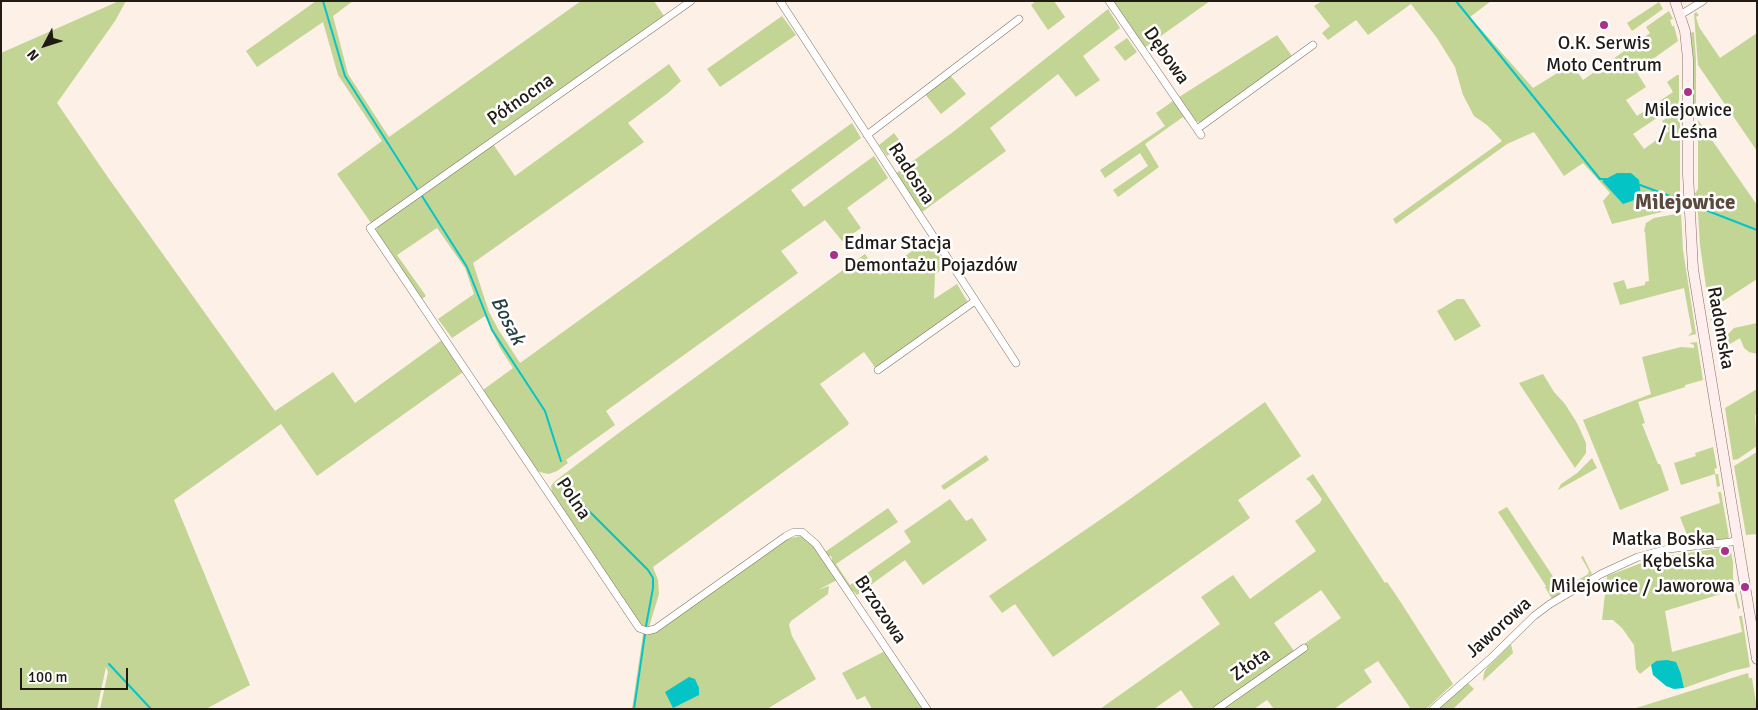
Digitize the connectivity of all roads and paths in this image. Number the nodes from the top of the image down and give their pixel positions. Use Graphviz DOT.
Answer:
graph roads {
  1 [pos="691,1"];
  2 [pos="780,1"];
  3 [pos="1109,1"];
  4 [pos="1675,1"];
  5 [pos="1703,1"];
  6 [pos="1680,15"];
  7 [pos="1019,19"];
  8 [pos="1313,45"];
  9 [pos="867,135"];
  10 [pos="370,228"];
  11 [pos="975,301"];
  12 [pos="1016,364"];
  13 [pos="878,370"];
  14 [pos="802,532"];
  15 [pos="1736,540"];
  16 [pos="1304,648"];
  17 [pos="1757,659"];
  18 [pos="927,709"];
  19 [pos="1217,709"];
  20 [pos="1433,709"];
  1 -- 10 [label="street, Północna"];
  2 -- 9 [label="street, Radosna"];
  3 -- 8 [label="street, Dębowa"];
  4 -- 6 [label="main road, Radomska"];
  5 -- 6 [label="street"];
  6 -- 15 [label="main road, Radomska"];
  7 -- 9 [label="street"];
  9 -- 11 [label="street, Radosna"];
  10 -- 14 [label="street, Polna"];
  11 -- 12 [label="street, Radosna"];
  11 -- 13 [label="street"];
  14 -- 18 [label="street, Brzozowa"];
  15 -- 17 [label="main road, Radomska"];
  15 -- 20 [label="street, Jaworowa"];
  16 -- 19 [label="street, Złota"];
}
